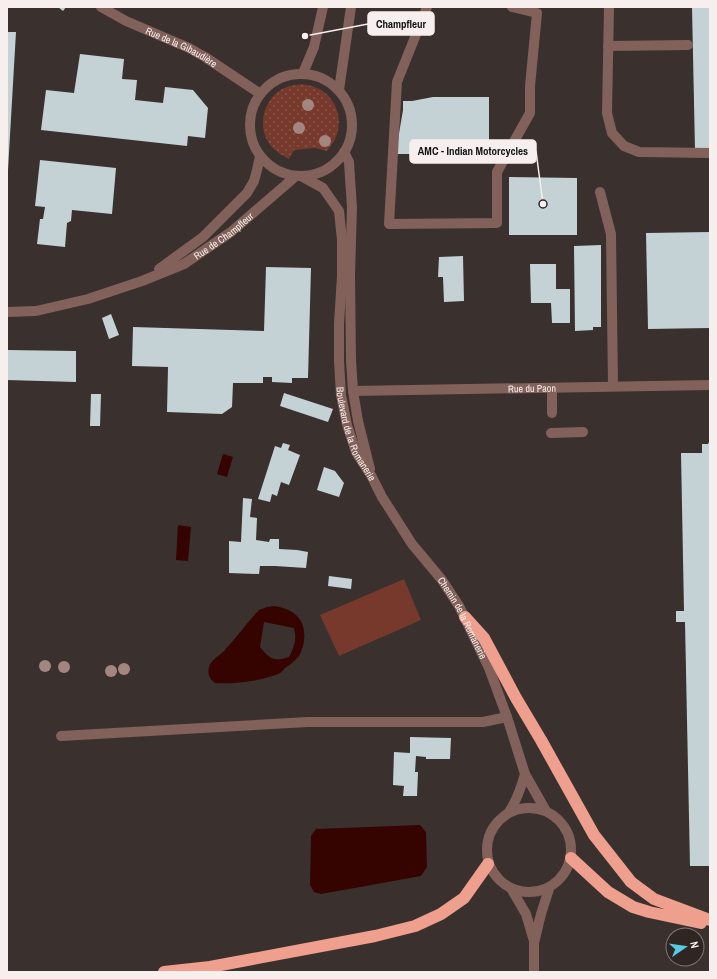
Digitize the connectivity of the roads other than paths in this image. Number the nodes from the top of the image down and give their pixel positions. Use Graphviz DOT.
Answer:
graph roads {
  1 [pos="101,7"];
  2 [pos="323,7"];
  3 [pos="351,7"];
  4 [pos="427,7"];
  5 [pos="512,7"];
  6 [pos="609,7"];
  7 [pos="688,45"];
  8 [pos="608,46"];
  9 [pos="303,73"];
  10 [pos="339,90"];
  11 [pos="260,93"];
  12 [pos="344,152"];
  13 [pos="710,153"];
  14 [pos="260,156"];
  15 [pos="299,176"];
  16 [pos="600,192"];
  17 [pos="142,281"];
  18 [pos="7,312"];
  19 [pos="710,385"];
  20 [pos="613,386"];
  21 [pos="552,388"];
  22 [pos="353,391"];
  23 [pos="552,412"];
  24 [pos="583,432"];
  25 [pos="551,433"];
  26 [pos="372,477"];
  27 [pos="465,617"];
  28 [pos="507,717"];
  29 [pos="61,736"];
  30 [pos="525,774"];
  31 [pos="546,811"];
  32 [pos="509,812"];
  33 [pos="571,858"];
  34 [pos="488,864"];
  35 [pos="549,889"];
  36 [pos="512,890"];
  37 [pos="710,920"];
  38 [pos="710,925"];
  39 [pos="534,942"];
  40 [pos="534,967"];
  41 [pos="164,972"];
  1 -- 11 [label="street, Rue de la Gibaudière"];
  2 -- 9 [label="street"];
  3 -- 10 [label="street"];
  4 -- 5 [label="street"];
  6 -- 8 [label="street"];
  7 -- 8 [label="street"];
  8 -- 13 [label="street"];
  9 -- 10 [label="street"];
  9 -- 11 [label="street"];
  10 -- 12 [label="street"];
  11 -- 14 [label="street"];
  12 -- 15 [label="street"];
  12 -- 22 [label="street, Boulevard de la Romanerie"];
  14 -- 15 [label="street"];
  14 -- 17 [label="street, Rue de Champfleur"];
  15 -- 17 [label="street, Rue de Champfleur"];
  15 -- 26 [label="street, Boulevard de la Romanerie"];
  16 -- 20 [label="street"];
  17 -- 18 [label="street, Rue de Champfleur"];
  19 -- 20 [label="street, Rue du Paon"];
  20 -- 21 [label="street, Rue du Paon"];
  21 -- 22 [label="street, Rue du Paon"];
  21 -- 23 [label="street"];
  22 -- 26 [label="street, Boulevard de la Romanerie"];
  24 -- 25 [label="street"];
  26 -- 27 [label="street, Chemin de la Romanerie"];
  27 -- 28 [label="street, Chemin de la Romanerie"];
  27 -- 37 [label="highway"];
  28 -- 29 [label="street"];
  28 -- 30 [label="street, Chemin de la Romanerie"];
  30 -- 31 [label="street, Chemin de la Romanerie"];
  30 -- 32 [label="street"];
  31 -- 32 [label="street"];
  31 -- 33 [label="street"];
  32 -- 34 [label="street"];
  33 -- 35 [label="street"];
  33 -- 38 [label="highway"];
  34 -- 36 [label="street"];
  34 -- 41 [label="highway"];
  35 -- 36 [label="street"];
  35 -- 39 [label="street"];
  36 -- 39 [label="street"];
  39 -- 40 [label="street"];
}
